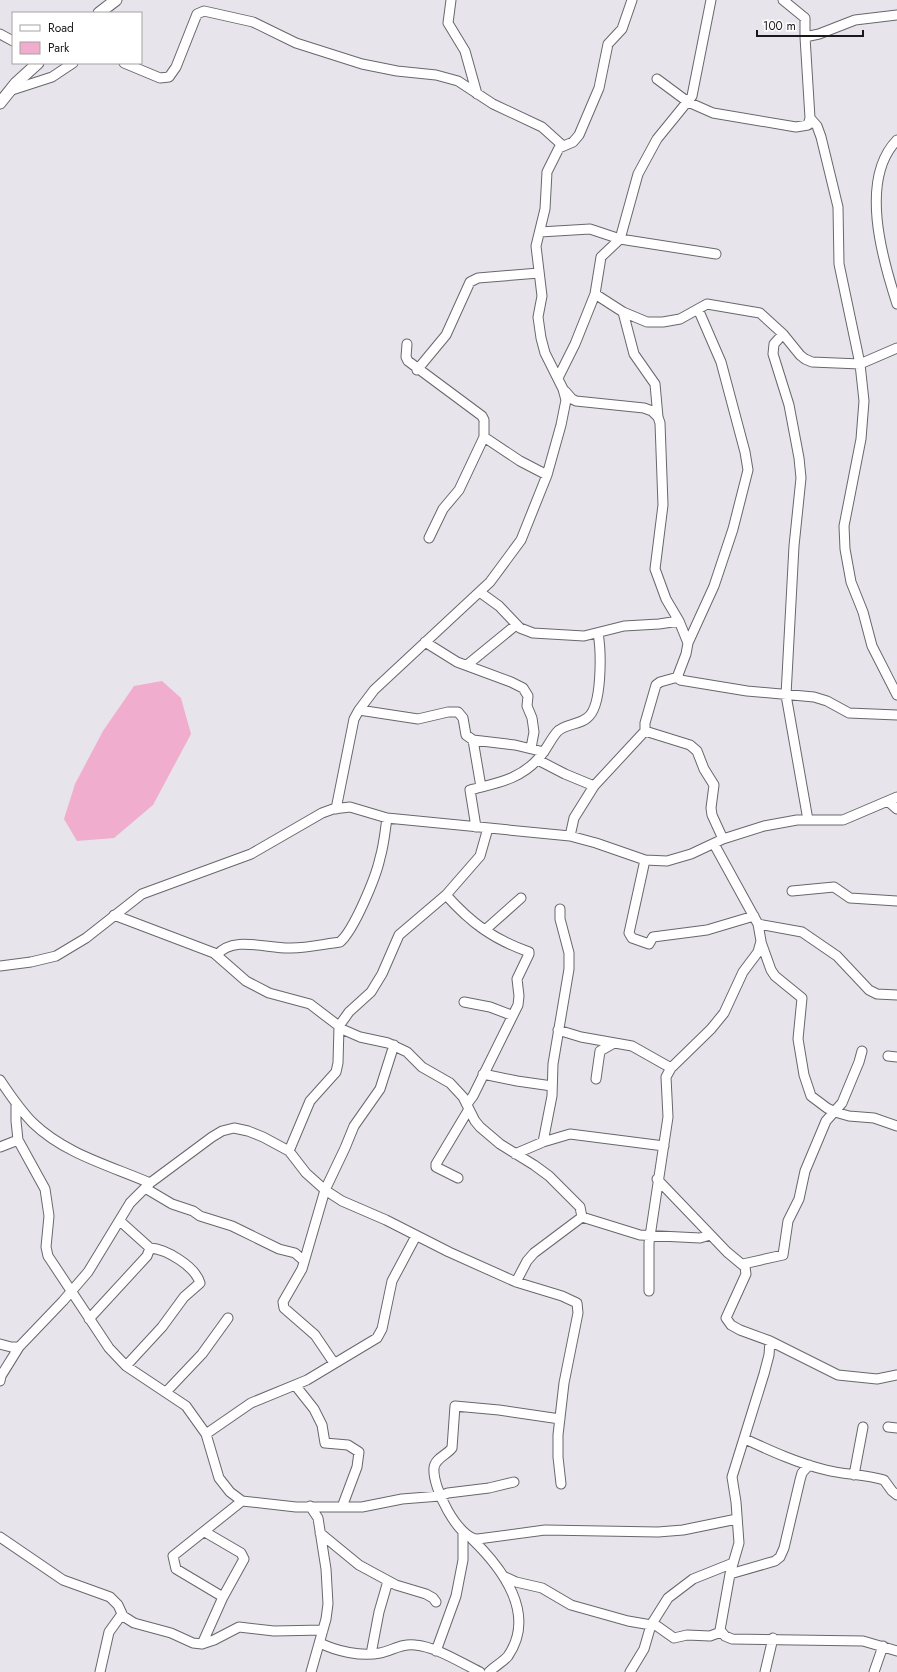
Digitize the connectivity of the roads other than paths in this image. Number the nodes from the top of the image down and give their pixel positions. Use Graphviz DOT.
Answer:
graph roads {
  1 [pos="116,0"];
  2 [pos="451,0"];
  3 [pos="632,0"];
  4 [pos="711,0"];
  5 [pos="783,0"];
  6 [pos="100,12"];
  7 [pos="897,15"];
  8 [pos="0,34"];
  9 [pos="805,37"];
  10 [pos="12,40"];
  11 [pos="37,64"];
  12 [pos="72,64"];
  13 [pos="126,64"];
  14 [pos="657,79"];
  15 [pos="12,90"];
  16 [pos="477,94"];
  17 [pos="688,102"];
  18 [pos="0,103"];
  19 [pos="810,118"];
  20 [pos="897,140"];
  21 [pos="562,145"];
  22 [pos="540,232"];
  23 [pos="620,239"];
  24 [pos="716,254"];
  25 [pos="539,273"];
  26 [pos="595,294"];
  27 [pos="897,304"];
  28 [pos="698,309"];
  29 [pos="623,312"];
  30 [pos="783,334"];
  31 [pos="407,344"];
  32 [pos="897,348"];
  33 [pos="860,364"];
  34 [pos="417,370"];
  35 [pos="558,378"];
  36 [pos="563,389"];
  37 [pos="576,401"];
  38 [pos="566,407"];
  39 [pos="658,417"];
  40 [pos="484,438"];
  41 [pos="547,475"];
  42 [pos="429,538"];
  43 [pos="481,593"];
  44 [pos="679,621"];
  45 [pos="516,625"];
  46 [pos="598,633"];
  47 [pos="425,642"];
  48 [pos="688,643"];
  49 [pos="467,665"];
  50 [pos="678,677"];
  51 [pos="786,695"];
  52 [pos="897,695"];
  53 [pos="358,710"];
  54 [pos="897,715"];
  55 [pos="645,731"];
  56 [pos="474,740"];
  57 [pos="531,748"];
  58 [pos="544,752"];
  59 [pos="538,760"];
  60 [pos="594,786"];
  61 [pos="481,787"];
  62 [pos="895,797"];
  63 [pos="336,809"];
  64 [pos="897,809"];
  65 [pos="387,818"];
  66 [pos="808,820"];
  67 [pos="476,827"];
  68 [pos="488,828"];
  69 [pos="570,836"];
  70 [pos="723,839"];
  71 [pos="714,844"];
  72 [pos="645,860"];
  73 [pos="792,891"];
  74 [pos="446,895"];
  75 [pos="521,898"];
  76 [pos="897,901"];
  77 [pos="560,908"];
  78 [pos="114,916"];
  79 [pos="756,920"];
  80 [pos="485,930"];
  81 [pos="761,941"];
  82 [pos="217,955"];
  83 [pos="0,966"];
  84 [pos="897,995"];
  85 [pos="464,1002"];
  86 [pos="511,1015"];
  87 [pos="339,1026"];
  88 [pos="558,1030"];
  89 [pos="614,1043"];
  90 [pos="394,1045"];
  91 [pos="862,1051"];
  92 [pos="671,1068"];
  93 [pos="483,1074"];
  94 [pos="596,1079"];
  95 [pos="0,1080"];
  96 [pos="552,1086"];
  97 [pos="16,1105"];
  98 [pos="468,1106"];
  99 [pos="835,1112"];
  100 [pos="897,1126"];
  101 [pos="18,1140"];
  102 [pos="542,1142"];
  103 [pos="664,1146"];
  104 [pos="0,1147"];
  105 [pos="289,1151"];
  106 [pos="516,1154"];
  107 [pos="458,1178"];
  108 [pos="657,1179"];
  109 [pos="147,1186"];
  110 [pos="325,1190"];
  111 [pos="582,1217"];
  112 [pos="120,1221"];
  113 [pos="710,1235"];
  114 [pos="416,1236"];
  115 [pos="650,1236"];
  116 [pos="150,1248"];
  117 [pos="304,1261"];
  118 [pos="743,1264"];
  119 [pos="516,1282"];
  120 [pos="649,1291"];
  121 [pos="70,1292"];
  122 [pos="228,1318"];
  123 [pos="89,1319"];
  124 [pos="770,1341"];
  125 [pos="0,1344"];
  126 [pos="18,1346"];
  127 [pos="334,1363"];
  128 [pos="126,1366"];
  129 [pos="897,1375"];
  130 [pos="0,1378"];
  131 [pos="295,1385"];
  132 [pos="166,1392"];
  133 [pos="560,1419"];
  134 [pos="863,1427"];
  135 [pos="206,1434"];
  136 [pos="744,1439"];
  137 [pos="809,1465"];
  138 [pos="854,1475"];
  139 [pos="514,1482"];
  140 [pos="561,1484"];
  141 [pos="897,1495"];
  142 [pos="440,1496"];
  143 [pos="242,1501"];
  144 [pos="310,1506"];
  145 [pos="342,1507"];
  146 [pos="738,1519"];
  147 [pos="205,1532"];
  148 [pos="463,1532"];
  149 [pos="320,1533"];
  150 [pos="0,1537"];
  151 [pos="472,1539"];
  152 [pos="733,1563"];
  153 [pos="730,1574"];
  154 [pos="503,1576"];
  155 [pos="388,1581"];
  156 [pos="223,1597"];
  157 [pos="436,1602"];
  158 [pos="122,1614"];
  159 [pos="651,1624"];
  160 [pos="323,1630"];
  161 [pos="721,1632"];
  162 [pos="773,1638"];
  163 [pos="320,1643"];
  164 [pos="202,1644"];
  165 [pos="883,1646"];
  166 [pos="436,1651"];
  167 [pos="897,1651"];
  168 [pos="371,1654"];
  169 [pos="100,1672"];
  170 [pos="311,1672"];
  171 [pos="480,1672"];
  172 [pos="489,1672"];
  173 [pos="630,1672"];
  174 [pos="765,1672"];
  175 [pos="874,1672"];
  1 -- 6 [label="main road"];
  2 -- 16 [label="street"];
  3 -- 21 [label="street"];
  4 -- 17 [label="street"];
  5 -- 9 [label="street"];
  7 -- 9 [label="street"];
  8 -- 10 [label="street"];
  9 -- 19 [label="street"];
  11 -- 15 [label="main road"];
  12 -- 15 [label="street"];
  13 -- 16 [label="street"];
  14 -- 17 [label="street"];
  15 -- 18 [label="main road"];
  16 -- 21 [label="street"];
  17 -- 19 [label="street"];
  17 -- 23 [label="street"];
  19 -- 33 [label="street"];
  20 -- 27 [label="street"];
  21 -- 22 [label="street"];
  22 -- 23 [label="street"];
  22 -- 25 [label="street"];
  23 -- 24 [label="street"];
  23 -- 26 [label="street"];
  25 -- 34 [label="street"];
  25 -- 35 [label="street"];
  26 -- 29 [label="street"];
  26 -- 35 [label="street"];
  28 -- 29 [label="street"];
  28 -- 30 [label="street"];
  28 -- 48 [label="street"];
  29 -- 39 [label="street"];
  30 -- 33 [label="street"];
  30 -- 51 [label="street"];
  31 -- 34 [label="street"];
  32 -- 33 [label="street"];
  33 -- 52 [label="street"];
  34 -- 40 [label="street"];
  35 -- 36 [label="street"];
  36 -- 37 [label="street"];
  36 -- 38 [label="street"];
  37 -- 38 [label="street"];
  37 -- 39 [label="street"];
  38 -- 41 [label="street"];
  39 -- 44 [label="street"];
  40 -- 41 [label="street"];
  40 -- 42 [label="street"];
  41 -- 43 [label="street"];
  43 -- 45 [label="street"];
  43 -- 47 [label="street"];
  44 -- 46 [label="street"];
  44 -- 48 [label="street"];
  45 -- 46 [label="street"];
  45 -- 49 [label="street"];
  46 -- 58 [label="street"];
  47 -- 49 [label="street"];
  47 -- 53 [label="street"];
  48 -- 50 [label="street"];
  49 -- 57 [label="street"];
  50 -- 51 [label="street"];
  50 -- 55 [label="street"];
  51 -- 54 [label="street"];
  51 -- 66 [label="street"];
  53 -- 56 [label="street"];
  53 -- 63 [label="street"];
  55 -- 60 [label="street"];
  55 -- 70 [label="street"];
  56 -- 57 [label="street"];
  56 -- 61 [label="street"];
  57 -- 58 [label="street"];
  58 -- 59 [label="street"];
  59 -- 60 [label="street"];
  59 -- 61 [label="street"];
  60 -- 69 [label="street"];
  61 -- 67 [label="street"];
  62 -- 64 [label="street"];
  62 -- 66 [label="street"];
  63 -- 65 [label="street"];
  63 -- 78 [label="street"];
  65 -- 67 [label="street"];
  65 -- 82 [label="street"];
  66 -- 70 [label="street"];
  67 -- 68 [label="street"];
  68 -- 69 [label="street"];
  68 -- 74 [label="street"];
  69 -- 72 [label="street"];
  70 -- 71 [label="street"];
  71 -- 72 [label="street"];
  71 -- 79 [label="street"];
  72 -- 79 [label="street"];
  73 -- 76 [label="street"];
  74 -- 80 [label="street"];
  74 -- 87 [label="street"];
  75 -- 80 [label="street"];
  77 -- 88 [label="street"];
  78 -- 82 [label="street"];
  78 -- 83 [label="street"];
  79 -- 81 [label="street"];
  79 -- 84 [label="street"];
  80 -- 86 [label="street"];
  81 -- 92 [label="street"];
  81 -- 99 [label="street"];
  82 -- 87 [label="street"];
  85 -- 86 [label="street"];
  86 -- 93 [label="street"];
  87 -- 90 [label="street"];
  87 -- 105 [label="street"];
  88 -- 89 [label="street"];
  88 -- 96 [label="street"];
  89 -- 92 [label="street"];
  89 -- 94 [label="street"];
  90 -- 98 [label="street"];
  90 -- 110 [label="street"];
  91 -- 99 [label="street"];
  92 -- 103 [label="street"];
  93 -- 96 [label="street"];
  93 -- 98 [label="street"];
  95 -- 97 [label="street"];
  96 -- 102 [label="street"];
  97 -- 101 [label="street"];
  97 -- 109 [label="street"];
  98 -- 106 [label="street"];
  98 -- 107 [label="street"];
  99 -- 100 [label="street"];
  99 -- 118 [label="street"];
  101 -- 104 [label="street"];
  101 -- 121 [label="street"];
  102 -- 103 [label="street"];
  102 -- 106 [label="street"];
  103 -- 108 [label="street"];
  105 -- 109 [label="street"];
  105 -- 110 [label="street"];
  106 -- 111 [label="street"];
  108 -- 113 [label="street"];
  108 -- 115 [label="street"];
  109 -- 112 [label="street"];
  109 -- 117 [label="street"];
  110 -- 114 [label="street"];
  110 -- 117 [label="street"];
  111 -- 115 [label="street"];
  111 -- 119 [label="street"];
  112 -- 116 [label="street"];
  112 -- 121 [label="street"];
  113 -- 115 [label="street"];
  113 -- 118 [label="street"];
  114 -- 119 [label="street"];
  114 -- 127 [label="street"];
  115 -- 120 [label="street"];
  116 -- 123 [label="street"];
  116 -- 128 [label="street"];
  117 -- 127 [label="street"];
  118 -- 124 [label="street"];
  119 -- 133 [label="street"];
  121 -- 123 [label="street"];
  121 -- 126 [label="street"];
  122 -- 132 [label="street"];
  123 -- 128 [label="street"];
  124 -- 129 [label="street"];
  124 -- 136 [label="street"];
  125 -- 126 [label="street"];
  126 -- 130 [label="street"];
  127 -- 131 [label="street"];
  128 -- 132 [label="street"];
  131 -- 135 [label="street"];
  131 -- 145 [label="street"];
  132 -- 135 [label="street"];
  133 -- 140 [label="street"];
  133 -- 142 [label="street"];
  134 -- 138 [label="street"];
  135 -- 143 [label="street"];
  136 -- 137 [label="street"];
  136 -- 146 [label="street"];
  137 -- 138 [label="street"];
  137 -- 153 [label="street"];
  138 -- 141 [label="street"];
  139 -- 142 [label="street"];
  142 -- 145 [label="street"];
  142 -- 148 [label="street"];
  143 -- 144 [label="street"];
  143 -- 147 [label="street"];
  144 -- 145 [label="street"];
  144 -- 149 [label="street"];
  146 -- 151 [label="street"];
  146 -- 152 [label="street"];
  147 -- 156 [label="street"];
  147 -- 156 [label="street"];
  148 -- 151 [label="street"];
  148 -- 166 [label="street"];
  149 -- 155 [label="street"];
  149 -- 160 [label="street"];
  150 -- 158 [label="street"];
  151 -- 154 [label="street"];
  152 -- 153 [label="street"];
  152 -- 159 [label="street"];
  153 -- 161 [label="street"];
  154 -- 159 [label="street"];
  154 -- 172 [label="street"];
  155 -- 157 [label="street"];
  155 -- 168 [label="street"];
  156 -- 164 [label="street"];
  158 -- 164 [label="street"];
  158 -- 169 [label="street"];
  159 -- 161 [label="street"];
  159 -- 173 [label="street"];
  160 -- 163 [label="street"];
  160 -- 164 [label="street"];
  161 -- 162 [label="street"];
  162 -- 165 [label="street"];
  162 -- 174 [label="street"];
  163 -- 168 [label="street"];
  163 -- 170 [label="street"];
  165 -- 167 [label="street"];
  165 -- 175 [label="street"];
  166 -- 168 [label="street"];
  166 -- 171 [label="street"];
}
